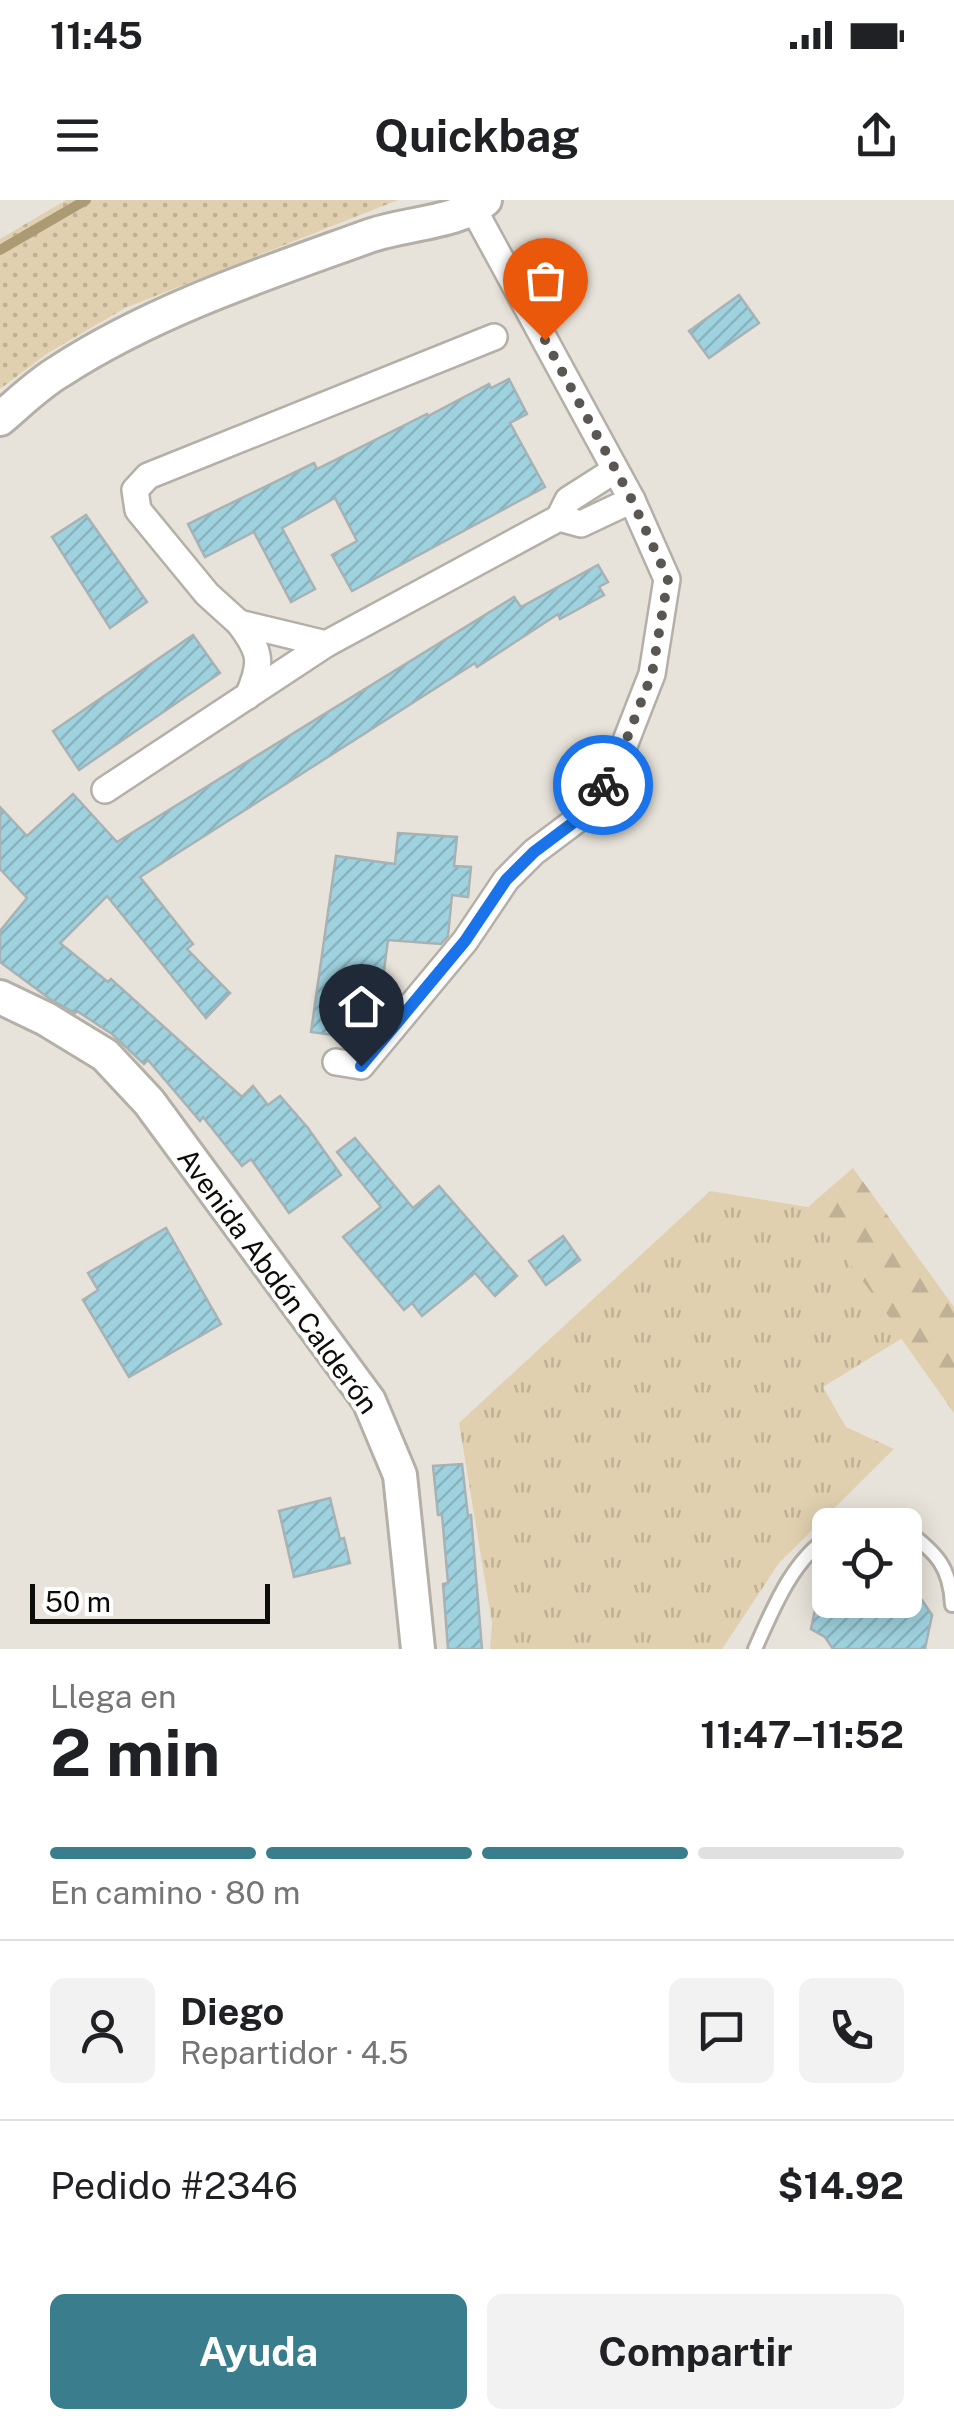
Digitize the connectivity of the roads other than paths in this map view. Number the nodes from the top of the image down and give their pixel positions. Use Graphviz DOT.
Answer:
graph roads {
  1 [pos="480,205"];
  2 [pos="494,337"];
  3 [pos="0,419"];
  4 [pos="615,470"];
  5 [pos="632,500"];
  6 [pos="559,518"];
  7 [pos="239,623"];
  8 [pos="326,644"];
  9 [pos="248,696"];
  10 [pos="106,790"];
  11 [pos="0,997"];
  12 [pos="336,1062"];
  13 [pos="922,1545"];
  14 [pos="812,1547"];
  15 [pos="952,1604"];
  16 [pos="418,1649"];
  17 [pos="755,1649"];
  1 -- 3 [label="street"];
  1 -- 4 [label="street"];
  2 -- 7 [label="street"];
  4 -- 5 [label="street"];
  4 -- 6 [label="street"];
  5 -- 6 [label="street"];
  5 -- 12 [label="street"];
  6 -- 8 [label="street"];
  7 -- 8 [label="street"];
  7 -- 9 [label="street"];
  8 -- 9 [label="street"];
  9 -- 10 [label="street"];
  11 -- 16 [label="street, Avenida Abdón Calderón"];
  13 -- 15 [label="lane"];
  14 -- 17 [label="lane"];
}
